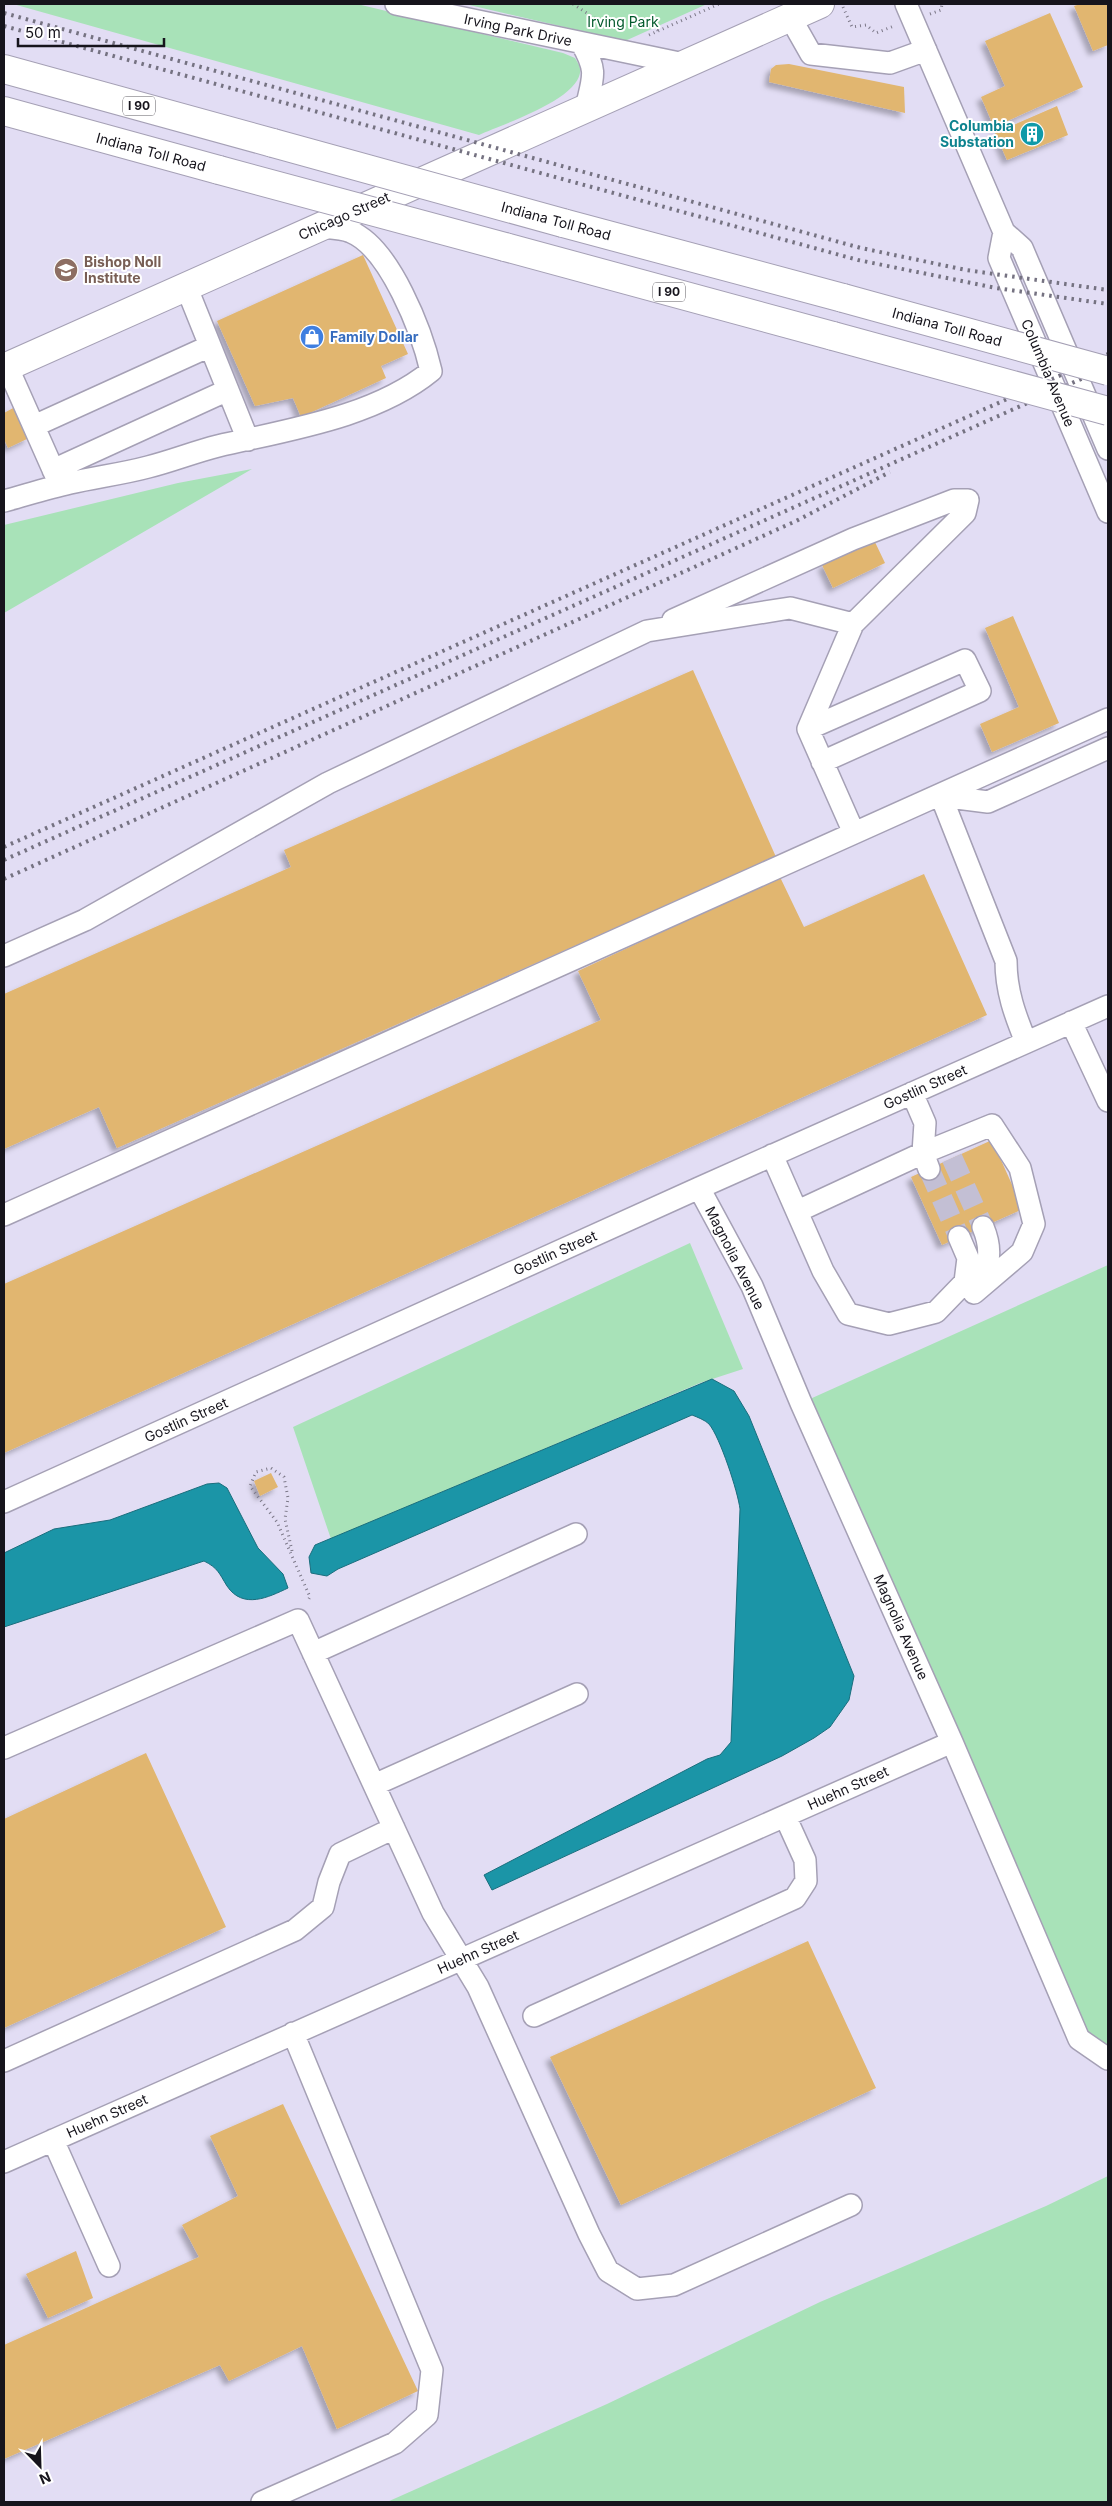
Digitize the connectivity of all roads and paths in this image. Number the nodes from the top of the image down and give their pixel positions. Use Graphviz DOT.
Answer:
graph roads {
  1 [pos="396,4"];
  2 [pos="573,4"];
  3 [pos="719,4"];
  4 [pos="820,4"];
  5 [pos="841,4"];
  6 [pos="906,4"];
  7 [pos="942,4"];
  8 [pos="941,10"];
  9 [pos="790,18"];
  10 [pos="659,31"];
  11 [pos="876,33"];
  12 [pos="644,38"];
  13 [pos="582,44"];
  14 [pos="926,50"];
  15 [pos="684,64"];
  16 [pos="4,69"];
  17 [pos="586,108"];
  18 [pos="4,111"];
  19 [pos="320,227"];
  20 [pos="1004,232"];
  21 [pos="186,286"];
  22 [pos="210,346"];
  23 [pos="6,367"];
  24 [pos="1108,371"];
  25 [pos="228,390"];
  26 [pos="1108,411"];
  27 [pos="34,426"];
  28 [pos="248,440"];
  29 [pos="1108,449"];
  30 [pos="56,478"];
  31 [pos="4,501"];
  32 [pos="1108,512"];
  33 [pos="853,624"];
  34 [pos="648,632"];
  35 [pos="1108,719"];
  36 [pos="808,729"];
  37 [pos="1108,748"];
  38 [pos="822,762"];
  39 [pos="941,796"];
  40 [pos="854,833"];
  41 [pos="4,956"];
  42 [pos="1108,1006"];
  43 [pos="1071,1022"];
  44 [pos="1026,1042"];
  45 [pos="912,1093"];
  46 [pos="1108,1101"];
  47 [pos="926,1123"];
  48 [pos="949,1151"];
  49 [pos="772,1155"];
  50 [pos="926,1161"];
  51 [pos="699,1188"];
  52 [pos="798,1211"];
  53 [pos="4,1215"];
  54 [pos="983,1227"];
  55 [pos="960,1237"];
  56 [pos="974,1293"];
  57 [pos="936,1312"];
  58 [pos="4,1502"];
  59 [pos="576,1534"];
  60 [pos="292,1551"];
  61 [pos="298,1620"];
  62 [pos="313,1653"];
  63 [pos="577,1694"];
  64 [pos="952,1742"];
  65 [pos="4,1748"];
  66 [pos="374,1786"];
  67 [pos="785,1816"];
  68 [pos="394,1828"];
  69 [pos="461,1960"];
  70 [pos="534,2016"];
  71 [pos="293,2033"];
  72 [pos="1108,2059"];
  73 [pos="4,2061"];
  74 [pos="53,2140"];
  75 [pos="4,2162"];
  76 [pos="851,2205"];
  77 [pos="109,2266"];
  78 [pos="262,2502"];
  1 -- 13 [label="street, Irving Park Drive"];
  2 -- 10 [label="path"];
  3 -- 10 [label="path"];
  4 -- 9 [label="main road, Chicago Street"];
  5 -- 11 [label="path"];
  6 -- 14 [label="street, Columbia Avenue"];
  7 -- 8 [label="path"];
  9 -- 14 [label="street"];
  9 -- 15 [label="main road, Chicago Street"];
  10 -- 12 [label="path"];
  13 -- 15 [label="street, Irving Park Drive"];
  13 -- 17 [label="street, Irving Park Drive"];
  14 -- 20 [label="street, Columbia Avenue"];
  15 -- 17 [label="main road, Chicago Street"];
  16 -- 24 [label="main road, Indiana Toll Road / I 90, bridge"];
  17 -- 19 [label="main road, Chicago Street"];
  18 -- 26 [label="main road, Indiana Toll Road / I 90, bridge"];
  19 -- 21 [label="main road, Chicago Street"];
  19 -- 28 [label="street"];
  20 -- 29 [label="street, Columbia Avenue"];
  20 -- 32 [label="street, Columbia Avenue"];
  21 -- 22 [label="street"];
  21 -- 23 [label="main road, Chicago Street"];
  22 -- 25 [label="street"];
  22 -- 27 [label="street"];
  23 -- 27 [label="street"];
  25 -- 28 [label="street"];
  25 -- 30 [label="street"];
  27 -- 30 [label="street"];
  28 -- 30 [label="street"];
  30 -- 31 [label="street"];
  33 -- 34 [label="street"];
  33 -- 34 [label="street"];
  33 -- 36 [label="street"];
  34 -- 41 [label="street"];
  35 -- 39 [label="street"];
  36 -- 38 [label="street"];
  36 -- 38 [label="street"];
  37 -- 39 [label="street"];
  38 -- 40 [label="street"];
  39 -- 40 [label="street"];
  39 -- 44 [label="street"];
  40 -- 53 [label="street"];
  42 -- 43 [label="street, Gostlin Street"];
  43 -- 44 [label="street, Gostlin Street"];
  43 -- 46 [label="street"];
  44 -- 45 [label="street, Gostlin Street"];
  45 -- 47 [label="street"];
  45 -- 49 [label="street, Gostlin Street"];
  47 -- 48 [label="street"];
  47 -- 50 [label="street"];
  48 -- 50 [label="street"];
  48 -- 56 [label="street"];
  49 -- 51 [label="street, Gostlin Street"];
  49 -- 52 [label="street"];
  50 -- 52 [label="street"];
  51 -- 58 [label="street, Gostlin Street"];
  51 -- 64 [label="street, Magnolia Avenue"];
  52 -- 57 [label="street"];
  54 -- 56 [label="street"];
  55 -- 57 [label="street"];
  56 -- 57 [label="street"];
  59 -- 62 [label="street"];
  60 -- 60 [label="path"];
  60 -- 61 [label="path"];
  61 -- 62 [label="street"];
  61 -- 65 [label="street"];
  62 -- 66 [label="street"];
  63 -- 66 [label="street"];
  64 -- 67 [label="street, Huehn Street"];
  64 -- 72 [label="street, Magnolia Avenue"];
  66 -- 68 [label="street"];
  67 -- 69 [label="street, Huehn Street"];
  67 -- 70 [label="street"];
  68 -- 69 [label="street"];
  68 -- 73 [label="street"];
  69 -- 71 [label="street, Huehn Street"];
  69 -- 76 [label="street"];
  71 -- 74 [label="street, Huehn Street"];
  71 -- 78 [label="street"];
  74 -- 75 [label="street, Huehn Street"];
  74 -- 77 [label="street"];
}
